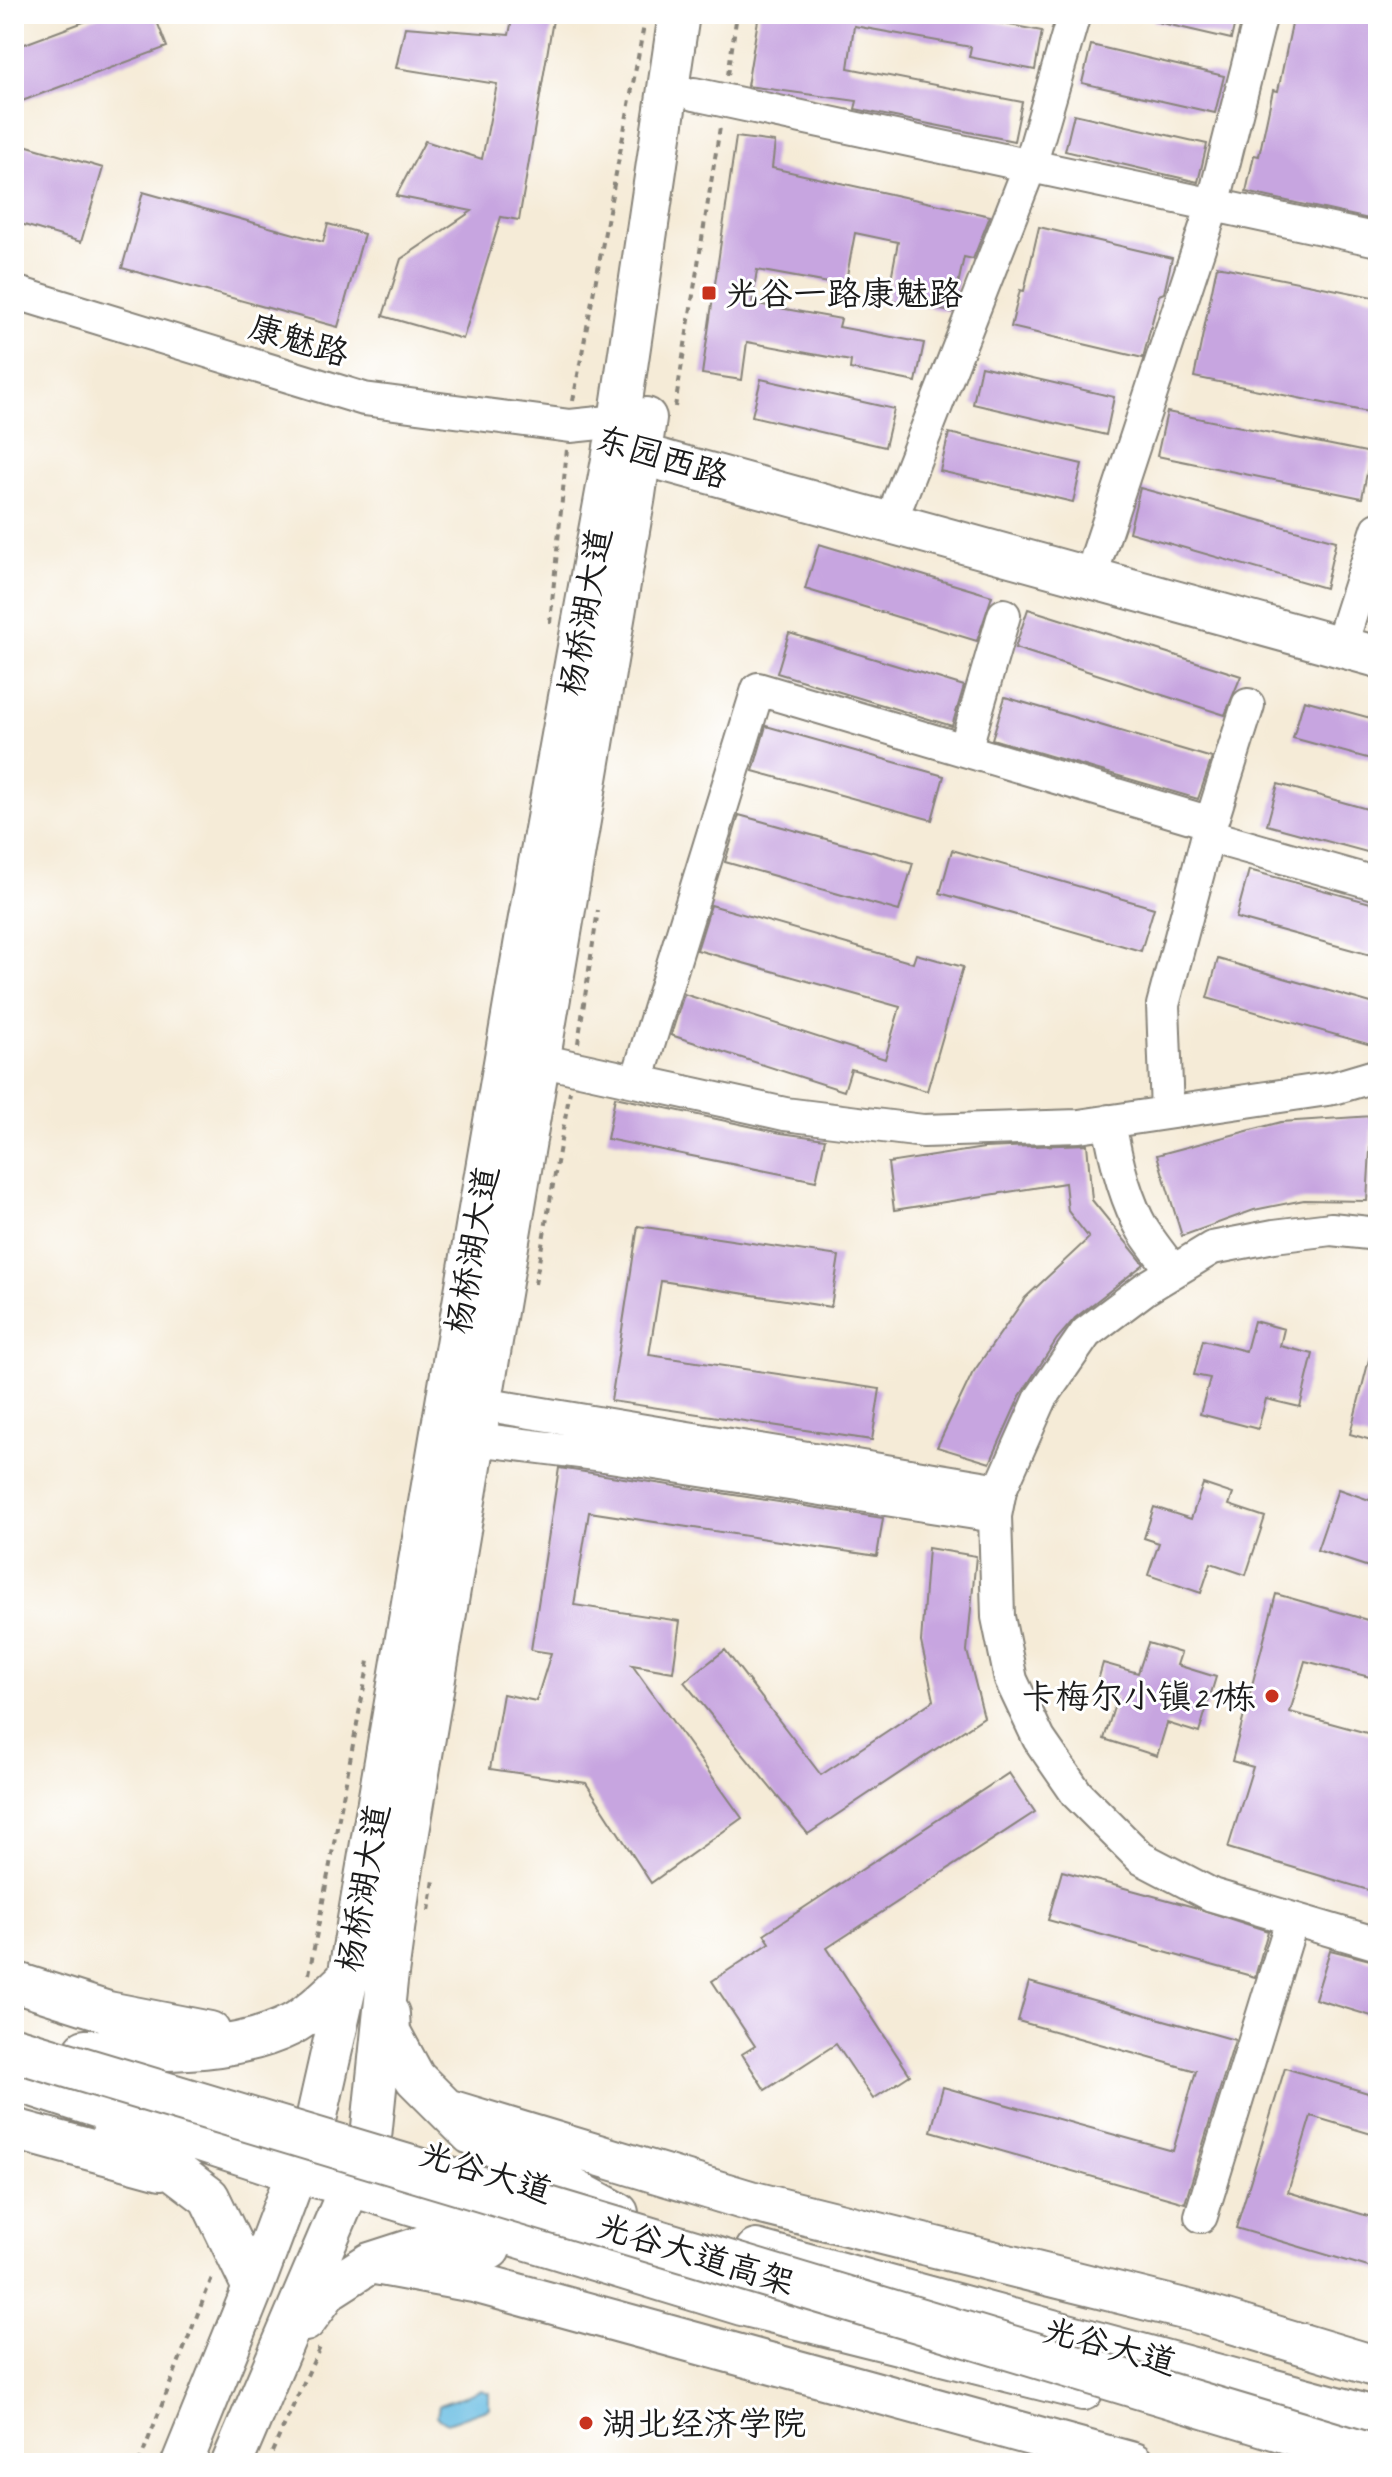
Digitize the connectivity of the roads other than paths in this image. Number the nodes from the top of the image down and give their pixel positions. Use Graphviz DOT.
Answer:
graph roads {
  1 [pos="679,14"];
  2 [pos="706,14"];
  3 [pos="1074,14"];
  4 [pos="1261,14"];
  5 [pos="694,94"];
  6 [pos="1030,166"];
  7 [pos="1213,205"];
  8 [pos="1378,240"];
  9 [pos="14,292"];
  10 [pos="570,426"];
  11 [pos="629,438"];
  12 [pos="899,500"];
  13 [pos="1378,529"];
  14 [pos="1097,557"];
  15 [pos="1004,615"];
  16 [pos="1362,633"];
  17 [pos="1378,657"];
  18 [pos="1248,705"];
  19 [pos="965,750"];
  20 [pos="1209,830"];
  21 [pos="1378,884"];
  22 [pos="523,1055"];
  23 [pos="1378,1075"];
  24 [pos="637,1081"];
  25 [pos="1167,1112"];
  26 [pos="1109,1121"];
  27 [pos="1378,1234"];
  28 [pos="1173,1271"];
  29 [pos="479,1422"];
  30 [pos="998,1503"];
  31 [pos="1292,1920"];
  32 [pos="1378,1944"];
  33 [pos="368,1980"];
  34 [pos="14,1982"];
  35 [pos="14,2029"];
  36 [pos="249,2040"];
  37 [pos="14,2049"];
  38 [pos="85,2050"];
  39 [pos="22,2078"];
  40 [pos="446,2109"];
  41 [pos="316,2120"];
  42 [pos="14,2129"];
  43 [pos="371,2137"];
  44 [pos="178,2173"];
  45 [pos="298,2173"];
  46 [pos="351,2186"];
  47 [pos="618,2213"];
  48 [pos="1201,2216"];
  49 [pos="589,2260"];
  50 [pos="370,2263"];
  51 [pos="253,2288"];
  52 [pos="929,2297"];
  53 [pos="762,2310"];
  54 [pos="1225,2321"];
  55 [pos="278,2356"];
  56 [pos="1378,2367"];
  57 [pos="942,2410"];
  58 [pos="1378,2418"];
  59 [pos="1378,2458"];
  60 [pos="182,2463"];
  61 [pos="232,2463"];
  62 [pos="1133,2463"];
  63 [pos="1311,2463"];
  64 [pos="1340,2463"];
  1 -- 11 [label="main road, 杨桥湖大道"];
  2 -- 5 [label="main road, 杨桥湖大道"];
  3 -- 6 [label="street"];
  4 -- 7 [label="street"];
  5 -- 6 [label="street"];
  5 -- 11 [label="main road, 杨桥湖大道"];
  6 -- 7 [label="street"];
  6 -- 12 [label="street"];
  7 -- 8 [label="street"];
  7 -- 14 [label="street"];
  9 -- 10 [label="street, 康魅路"];
  10 -- 11 [label="street, 东园西路"];
  11 -- 12 [label="main road, 东园西路"];
  11 -- 17 [label="main road, 东园西路"];
  11 -- 22 [label="main road, 杨桥湖大道"];
  12 -- 14 [label="main road, 东园西路"];
  13 -- 16 [label="street"];
  14 -- 16 [label="main road, 东园西路"];
  15 -- 19 [label="street"];
  18 -- 20 [label="street"];
  19 -- 20 [label="street"];
  19 -- 24 [label="street"];
  20 -- 21 [label="street"];
  20 -- 25 [label="street"];
  22 -- 24 [label="street"];
  22 -- 29 [label="main road, 杨桥湖大道"];
  22 -- 33 [label="main road, 杨桥湖大道"];
  23 -- 25 [label="street"];
  24 -- 26 [label="street"];
  25 -- 26 [label="street"];
  26 -- 28 [label="street"];
  27 -- 28 [label="street"];
  28 -- 30 [label="street"];
  29 -- 30 [label="street"];
  29 -- 33 [label="main road, 杨桥湖大道"];
  30 -- 31 [label="street"];
  31 -- 32 [label="street"];
  31 -- 48 [label="street"];
  33 -- 36 [label="main road"];
  33 -- 40 [label="main road"];
  33 -- 41 [label="main road, 杨桥湖大道"];
  33 -- 43 [label="main road, 杨桥湖大道"];
  34 -- 36 [label="main road"];
  35 -- 38 [label="main road, 光谷大道"];
  36 -- 38 [label="main road"];
  37 -- 59 [label="highway, 光谷大道高架, bridge"];
  38 -- 41 [label="main road, 光谷大道"];
  39 -- 44 [label="main road"];
  39 -- 45 [label="main road, 光谷大道"];
  39 -- 63 [label="highway, 光谷大道高架"];
  40 -- 47 [label="main road"];
  40 -- 54 [label="main road"];
  41 -- 43 [label="main road, 光谷大道"];
  41 -- 45 [label="main road, 杨桥湖大道"];
  42 -- 44 [label="main road"];
  43 -- 46 [label="main road, 杨桥湖大道"];
  43 -- 47 [label="main road, 光谷大道"];
  44 -- 51 [label="main road"];
  45 -- 46 [label="main road, 光谷大道"];
  45 -- 51 [label="main road, 杨桥湖大道"];
  46 -- 49 [label="main road, 光谷大道"];
  46 -- 55 [label="main road, 杨桥湖大道"];
  47 -- 52 [label="main road, 光谷大道"];
  49 -- 50 [label="main road"];
  49 -- 53 [label="main road, 光谷大道"];
  50 -- 55 [label="main road"];
  50 -- 57 [label="main road"];
  51 -- 60 [label="main road, 杨桥湖大道"];
  52 -- 54 [label="main road"];
  52 -- 58 [label="main road, 光谷大道"];
  53 -- 57 [label="main road"];
  53 -- 64 [label="main road, 光谷大道"];
  54 -- 56 [label="main road"];
  55 -- 61 [label="main road, 杨桥湖大道"];
  57 -- 62 [label="main road"];
}
